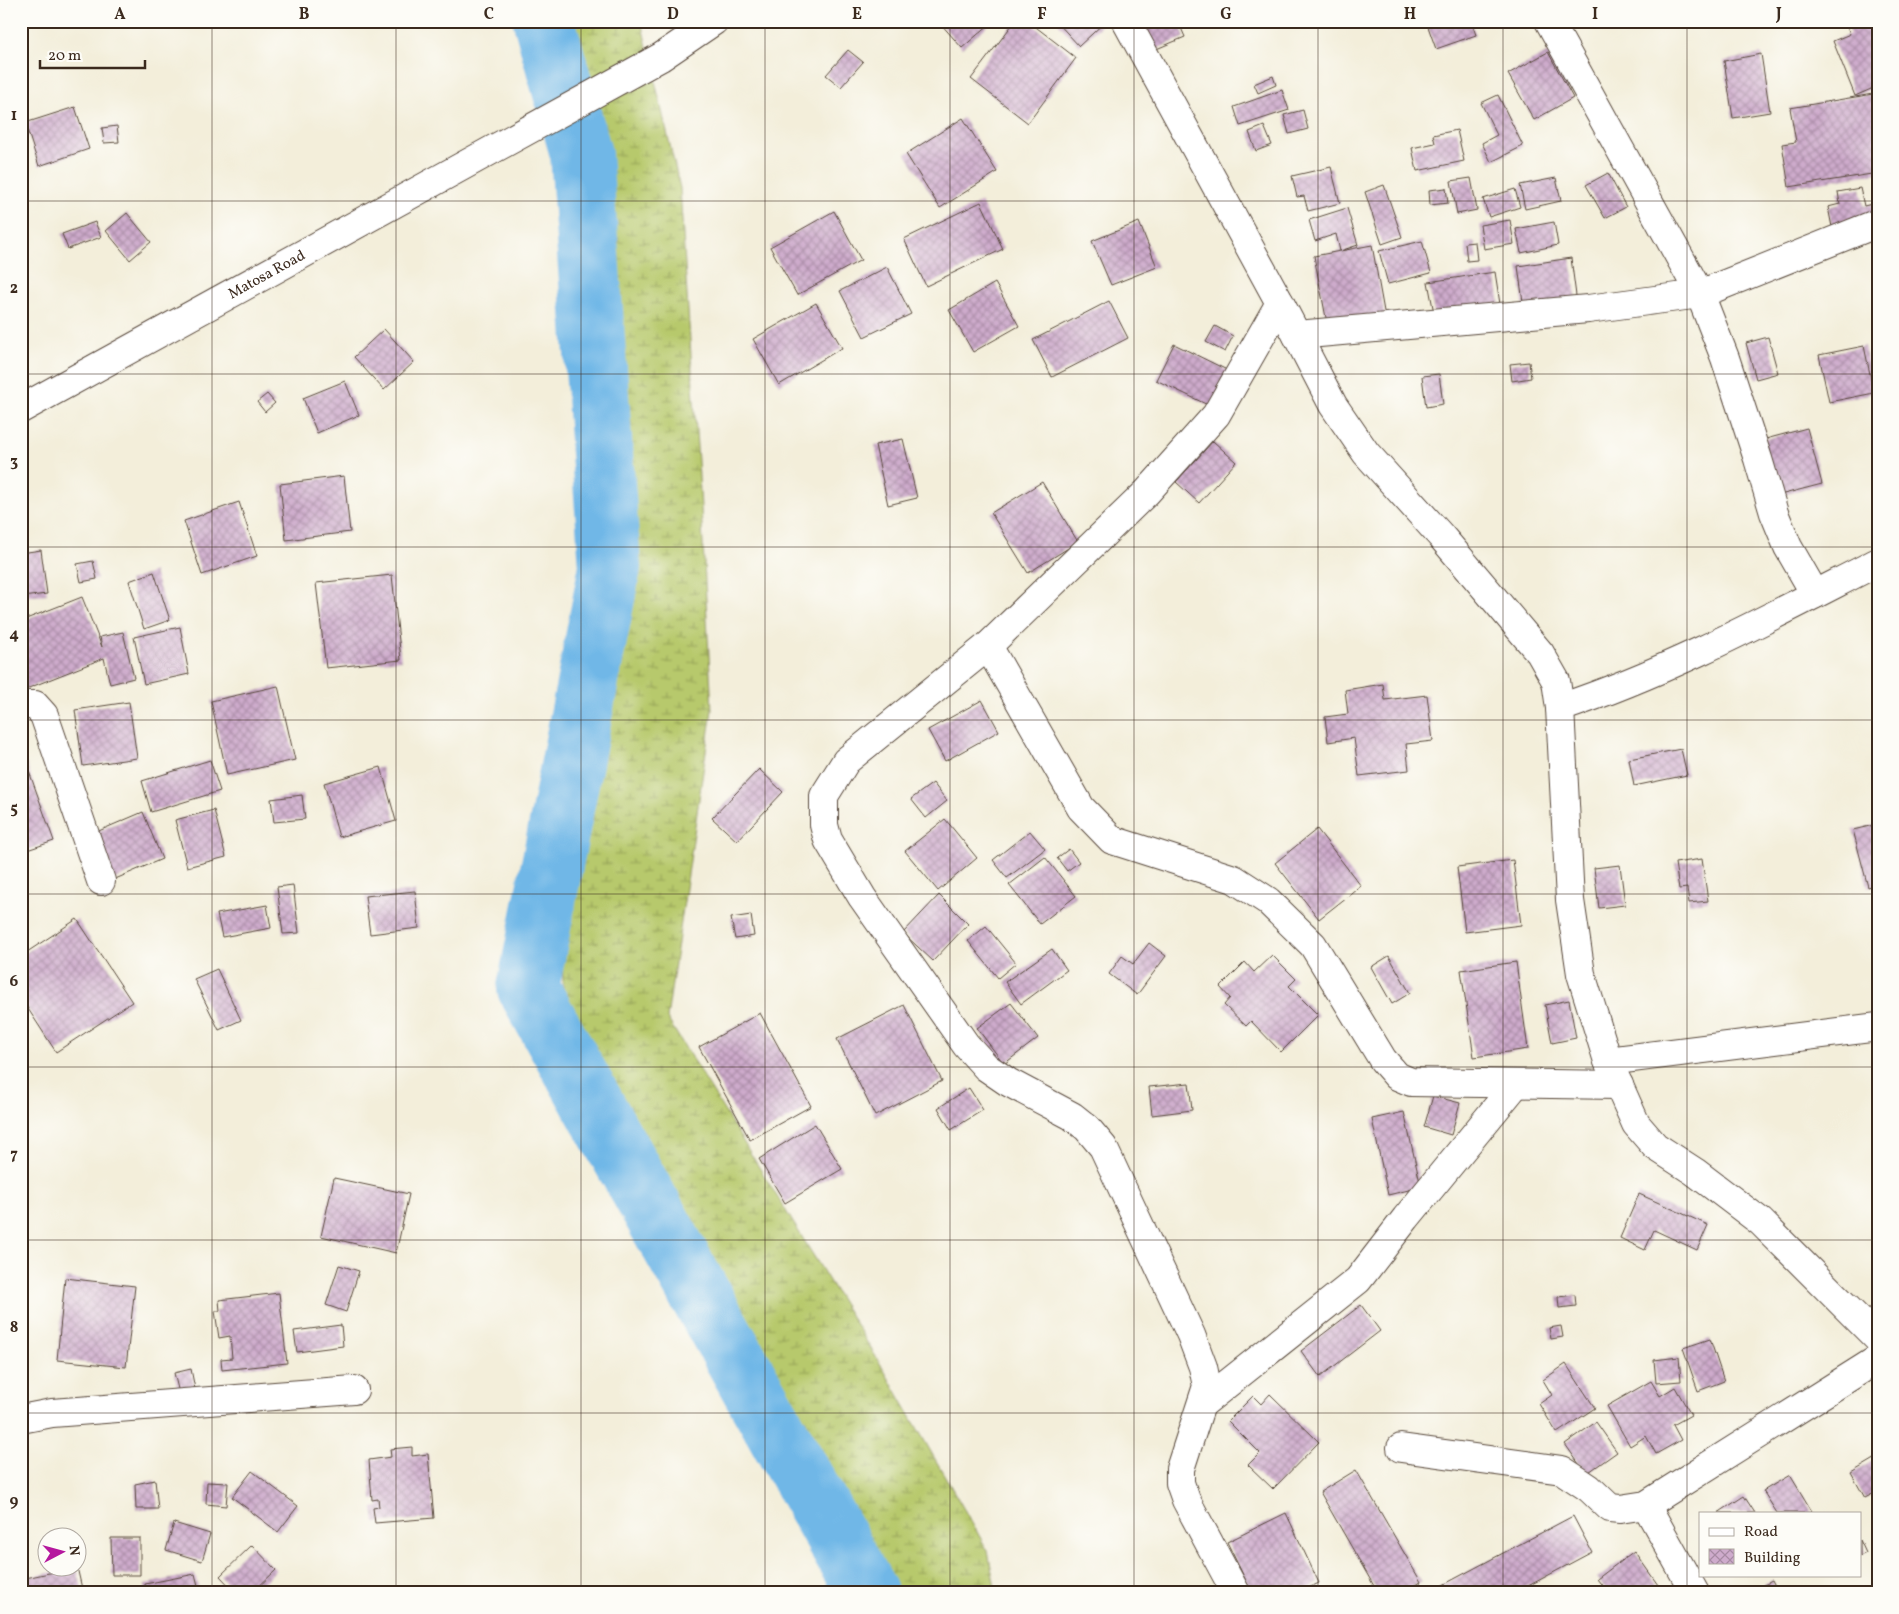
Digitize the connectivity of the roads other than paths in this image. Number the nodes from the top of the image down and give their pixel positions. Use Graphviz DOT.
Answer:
graph roads {
  1 [pos="714,21"];
  2 [pos="1126,21"];
  3 [pos="1549,21"];
  4 [pos="1878,223"];
  5 [pos="1700,294"];
  6 [pos="1280,303"];
  7 [pos="1297,336"];
  8 [pos="21,408"];
  9 [pos="1878,562"];
  10 [pos="1815,594"];
  11 [pos="988,646"];
  12 [pos="21,705"];
  13 [pos="1560,708"];
  14 [pos="101,881"];
  15 [pos="1878,1027"];
  16 [pos="1608,1061"];
  17 [pos="1516,1084"];
  18 [pos="1619,1085"];
  19 [pos="1878,1339"];
  20 [pos="1878,1359"];
  21 [pos="354,1390"];
  22 [pos="1202,1404"];
  23 [pos="21,1419"];
  24 [pos="1401,1448"];
  25 [pos="1646,1505"];
  26 [pos="1236,1593"];
  27 [pos="1695,1593"];
  1 -- 8 [label="street, Matosa Road"];
  2 -- 6 [label="street"];
  3 -- 5 [label="street"];
  4 -- 5 [label="street"];
  5 -- 7 [label="street"];
  5 -- 10 [label="street"];
  6 -- 7 [label="street"];
  6 -- 11 [label="street"];
  7 -- 13 [label="street"];
  9 -- 10 [label="street"];
  10 -- 13 [label="street"];
  11 -- 17 [label="street"];
  11 -- 22 [label="street"];
  12 -- 14 [label="street"];
  13 -- 16 [label="street"];
  15 -- 16 [label="street"];
  16 -- 18 [label="street"];
  17 -- 18 [label="street"];
  17 -- 22 [label="street"];
  18 -- 19 [label="street"];
  20 -- 25 [label="street"];
  21 -- 23 [label="street"];
  22 -- 26 [label="street"];
  24 -- 25 [label="street"];
  25 -- 27 [label="street"];
}
